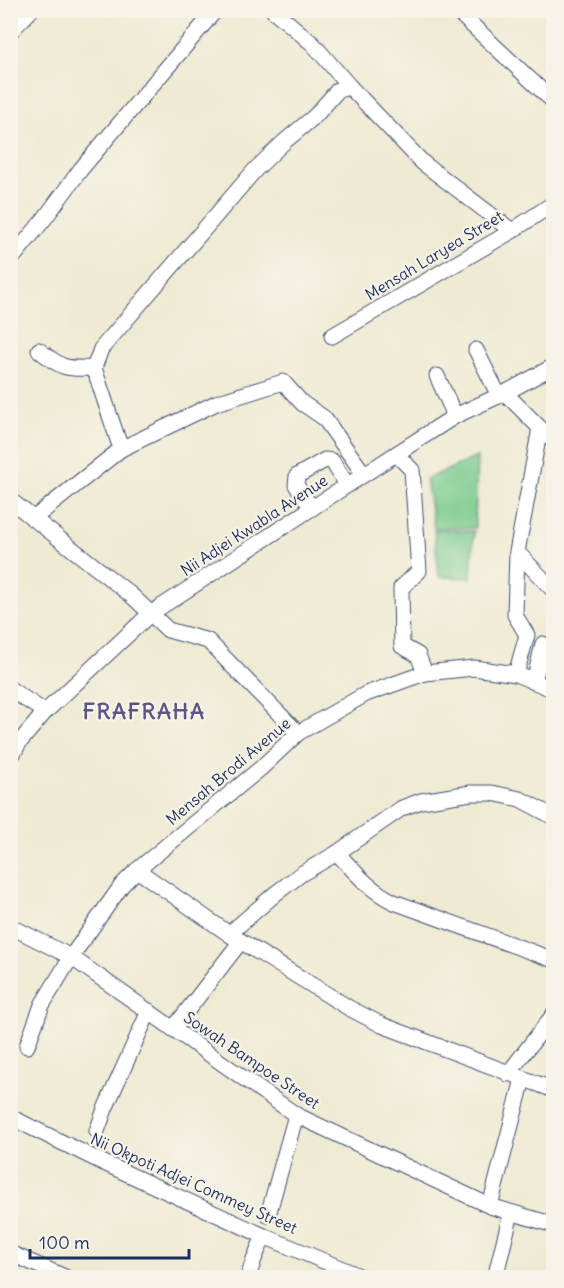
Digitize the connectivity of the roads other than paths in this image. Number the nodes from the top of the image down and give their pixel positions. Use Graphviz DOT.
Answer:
graph roads {
  1 [pos="30,10"];
  2 [pos="273,10"];
  3 [pos="456,10"];
  4 [pos="214,11"];
  5 [pos="10,32"];
  6 [pos="350,87"];
  7 [pos="554,102"];
  8 [pos="554,203"];
  9 [pos="512,231"];
  10 [pos="10,261"];
  11 [pos="332,336"];
  12 [pos="39,350"];
  13 [pos="476,350"];
  14 [pos="554,366"];
  15 [pos="94,368"];
  16 [pos="437,376"];
  17 [pos="502,395"];
  18 [pos="455,416"];
  19 [pos="540,428"];
  20 [pos="554,442"];
  21 [pos="121,449"];
  22 [pos="396,454"];
  23 [pos="364,474"];
  24 [pos="347,485"];
  25 [pos="10,500"];
  26 [pos="312,508"];
  27 [pos="33,519"];
  28 [pos="517,552"];
  29 [pos="554,591"];
  30 [pos="150,614"];
  31 [pos="527,635"];
  32 [pos="548,647"];
  33 [pos="425,673"];
  34 [pos="516,674"];
  35 [pos="534,682"];
  36 [pos="10,689"];
  37 [pos="554,690"];
  38 [pos="45,712"];
  39 [pos="298,733"];
  40 [pos="10,759"];
  41 [pos="554,817"];
  42 [pos="337,853"];
  43 [pos="137,870"];
  44 [pos="10,926"];
  45 [pos="235,938"];
  46 [pos="71,957"];
  47 [pos="554,960"];
  48 [pos="148,1011"];
  49 [pos="554,1014"];
  50 [pos="173,1029"];
  51 [pos="27,1046"];
  52 [pos="515,1076"];
  53 [pos="554,1090"];
  54 [pos="296,1115"];
  55 [pos="10,1116"];
  56 [pos="97,1131"];
  57 [pos="490,1206"];
  58 [pos="511,1214"];
  59 [pos="268,1215"];
  60 [pos="554,1225"];
  61 [pos="264,1236"];
  62 [pos="10,1253"];
  63 [pos="67,1278"];
  64 [pos="248,1278"];
  65 [pos="364,1278"];
  66 [pos="495,1278"];
  1 -- 5 [label="street"];
  2 -- 6 [label="street"];
  3 -- 7 [label="street"];
  4 -- 10 [label="street"];
  6 -- 9 [label="street"];
  6 -- 15 [label="street"];
  8 -- 9 [label="street, Mensah Laryea Street"];
  9 -- 11 [label="street, Mensah Laryea Street"];
  12 -- 15 [label="street"];
  13 -- 17 [label="street"];
  14 -- 17 [label="street, Nii Adjei Kwabla Avenue"];
  15 -- 21 [label="street"];
  16 -- 18 [label="street"];
  17 -- 18 [label="street, Nii Adjei Kwabla Avenue"];
  17 -- 19 [label="street"];
  18 -- 22 [label="street, Nii Adjei Kwabla Avenue"];
  19 -- 20 [label="street"];
  19 -- 28 [label="street"];
  21 -- 23 [label="street"];
  21 -- 27 [label="street"];
  22 -- 23 [label="street, Nii Adjei Kwabla Avenue"];
  22 -- 33 [label="street"];
  23 -- 24 [label="street, Nii Adjei Kwabla Avenue"];
  24 -- 26 [label="street, Nii Adjei Kwabla Avenue"];
  24 -- 26 [label="street"];
  25 -- 27 [label="street"];
  26 -- 30 [label="street, Nii Adjei Kwabla Avenue"];
  27 -- 30 [label="street"];
  28 -- 29 [label="street"];
  28 -- 31 [label="street"];
  30 -- 38 [label="street, Nii Adjei Kwabla Avenue"];
  30 -- 39 [label="street"];
  31 -- 32 [label="street"];
  31 -- 34 [label="street"];
  32 -- 35 [label="street"];
  33 -- 34 [label="street, Mensah Brodi Avenue"];
  33 -- 39 [label="street, Mensah Brodi Avenue"];
  34 -- 35 [label="street, Mensah Brodi Avenue"];
  35 -- 37 [label="street, Mensah Brodi Avenue"];
  36 -- 38 [label="street"];
  38 -- 40 [label="street, Nii Adjei Kwabla Avenue"];
  39 -- 43 [label="street, Mensah Brodi Avenue"];
  41 -- 42 [label="street"];
  42 -- 45 [label="street"];
  42 -- 47 [label="street"];
  43 -- 45 [label="street"];
  43 -- 46 [label="street, Mensah Brodi Avenue"];
  44 -- 46 [label="street, Sowah Bampoe Street"];
  45 -- 50 [label="street"];
  45 -- 52 [label="street"];
  46 -- 48 [label="street, Sowah Bampoe Street"];
  46 -- 51 [label="street, Mensah Brodi Avenue"];
  48 -- 50 [label="street, Sowah Bampoe Street"];
  48 -- 56 [label="street"];
  49 -- 52 [label="street"];
  50 -- 54 [label="street, Sowah Bampoe Street"];
  52 -- 53 [label="street"];
  52 -- 57 [label="street"];
  54 -- 57 [label="street, Sowah Bampoe Street"];
  54 -- 59 [label="street"];
  55 -- 61 [label="street, Nii Okpoti Adjei Commey Street"];
  57 -- 58 [label="street, Sowah Bampoe Street"];
  58 -- 60 [label="street, Sowah Bampoe Street"];
  58 -- 66 [label="street"];
  61 -- 64 [label="street"];
  61 -- 65 [label="street, Nii Okpoti Adjei Commey Street"];
  62 -- 63 [label="street"];
}
